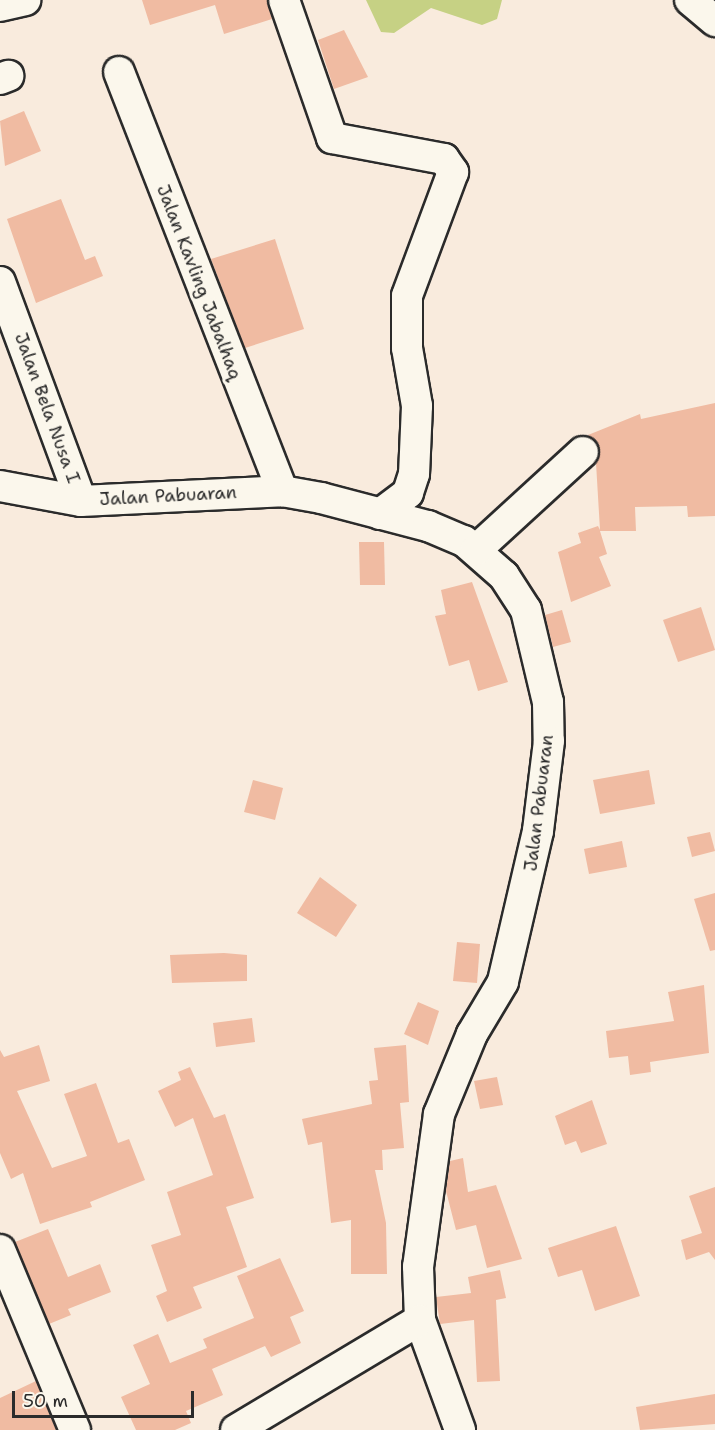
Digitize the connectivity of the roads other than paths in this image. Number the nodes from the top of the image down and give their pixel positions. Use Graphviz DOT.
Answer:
graph roads {
  1 [pos="25,0"];
  2 [pos="284,0"];
  3 [pos="690,0"];
  4 [pos="0,6"];
  5 [pos="715,21"];
  6 [pos="119,72"];
  7 [pos="0,282"];
  8 [pos="583,452"];
  9 [pos="0,486"];
  10 [pos="282,491"];
  11 [pos="81,501"];
  12 [pos="380,514"];
  13 [pos="476,550"];
  14 [pos="0,1250"];
  15 [pos="10,1303"];
  16 [pos="420,1320"];
  17 [pos="75,1430"];
  18 [pos="236,1430"];
  19 [pos="460,1430"];
  1 -- 4 [label="street"];
  2 -- 12 [label="street"];
  3 -- 5 [label="street"];
  6 -- 10 [label="street, Jalan Kavling Jabalhaq"];
  7 -- 11 [label="street, Jalan Bela Nusa I"];
  8 -- 13 [label="street"];
  9 -- 11 [label="street, Jalan Pabuaran"];
  10 -- 11 [label="street, Jalan Pabuaran"];
  10 -- 12 [label="street, Jalan Pabuaran"];
  12 -- 13 [label="street, Jalan Pabuaran"];
  13 -- 16 [label="street, Jalan Pabuaran"];
  14 -- 15 [label="street"];
  15 -- 17 [label="street"];
  16 -- 18 [label="street"];
  16 -- 19 [label="street, Jalan Pabuaran"];
}
